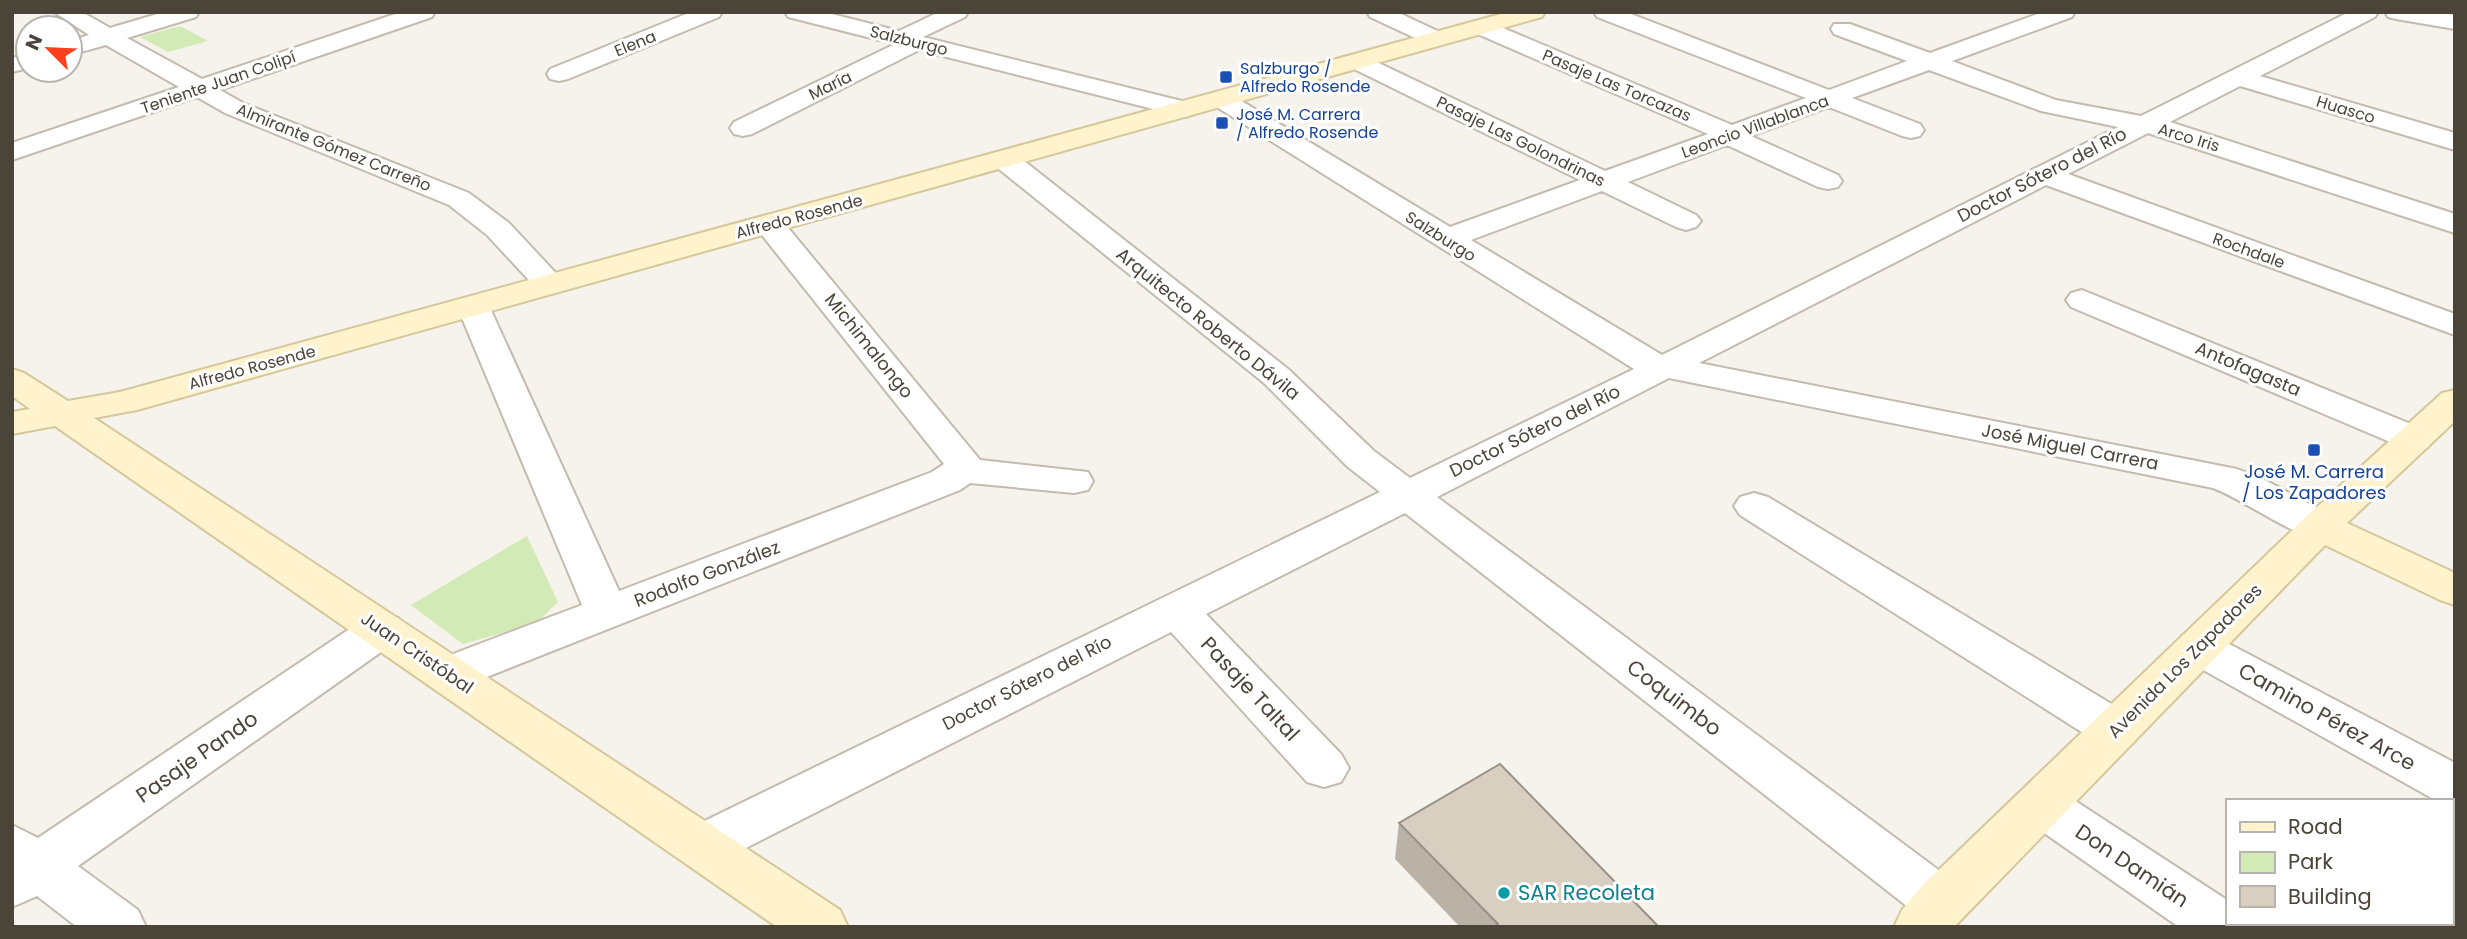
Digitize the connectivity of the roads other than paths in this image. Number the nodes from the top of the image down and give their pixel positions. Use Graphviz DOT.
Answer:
graph roads {
  1 [pos="65,12"];
  2 [pos="188,12"];
  3 [pos="424,12"];
  4 [pos="711,12"];
  5 [pos="796,12"];
  6 [pos="957,12"];
  7 [pos="1378,12"];
  8 [pos="1534,12"];
  9 [pos="1605,12"];
  10 [pos="2064,12"];
  11 [pos="2367,12"];
  12 [pos="2396,12"];
  13 [pos="1994,16"];
  14 [pos="2455,22"];
  15 [pos="2026,26"];
  16 [pos="1481,27"];
  17 [pos="1842,29"];
  18 [pos="109,36"];
  19 [pos="1436,39"];
  20 [pos="909,40"];
  21 [pos="84,44"];
  22 [pos="1356,61"];
  23 [pos="1931,61"];
  24 [pos="559,74"];
  25 [pos="2238,77"];
  26 [pos="200,89"];
  27 [pos="1829,98"];
  28 [pos="1221,99"];
  29 [pos="1185,109"];
  30 [pos="2145,124"];
  31 [pos="743,128"];
  32 [pos="1911,130"];
  33 [pos="1730,135"];
  34 [pos="2455,142"];
  35 [pos="12,152"];
  36 [pos="1004,159"];
  37 [pos="2042,174"];
  38 [pos="1605,181"];
  39 [pos="1828,181"];
  40 [pos="1686,221"];
  41 [pos="769,224"];
  42 [pos="2455,224"];
  43 [pos="1447,239"];
  44 [pos="550,284"];
  45 [pos="2082,300"];
  46 [pos="472,306"];
  47 [pos="2455,325"];
  48 [pos="1665,367"];
  49 [pos="12,380"];
  50 [pos="2451,410"];
  51 [pos="62,413"];
  52 [pos="12,423"];
  53 [pos="2415,439"];
  54 [pos="962,470"];
  55 [pos="1074,481"];
  56 [pos="1407,494"];
  57 [pos="1754,506"];
  58 [pos="2320,526"];
  59 [pos="2455,590"];
  60 [pos="1175,609"];
  61 [pos="607,613"];
  62 [pos="382,629"];
  63 [pos="2198,647"];
  64 [pos="448,674"];
  65 [pos="2116,730"];
  66 [pos="1324,768"];
  67 [pos="2455,787"];
  68 [pos="2042,804"];
  69 [pos="702,846"];
  70 [pos="21,866"];
  71 [pos="1931,914"];
  72 [pos="119,927"];
  73 [pos="821,927"];
  74 [pos="2223,927"];
  1 -- 18 [label="street, Almirante Gómez Carreño"];
  2 -- 18 [label="street"];
  3 -- 26 [label="street, Teniente Juan Colipí"];
  4 -- 24 [label="street, Elena"];
  5 -- 20 [label="street, Salzburgo"];
  6 -- 20 [label="street, María"];
  7 -- 19 [label="street"];
  8 -- 16 [label="street, Alfredo Rosende"];
  9 -- 27 [label="street"];
  10 -- 15 [label="street, Leoncio Villablanca"];
  11 -- 25 [label="street, Doctor Sótero del Río"];
  12 -- 14 [label="street"];
  13 -- 15 [label="street"];
  15 -- 23 [label="street, Leoncio Villablanca"];
  16 -- 19 [label="street, Alfredo Rosende"];
  16 -- 33 [label="street, Pasaje Las Torcazas"];
  17 -- 23 [label="street, Arco Iris"];
  18 -- 21 [label="street"];
  18 -- 26 [label="street, Almirante Gómez Carreño"];
  19 -- 22 [label="street, Alfredo Rosende"];
  20 -- 29 [label="street, Salzburgo"];
  20 -- 31 [label="street, María"];
  22 -- 28 [label="street, Alfredo Rosende"];
  22 -- 38 [label="street, Pasaje Las Golondrinas"];
  23 -- 27 [label="street, Leoncio Villablanca"];
  23 -- 30 [label="street, Arco Iris"];
  25 -- 30 [label="street, Doctor Sótero del Río"];
  25 -- 34 [label="street, Huasco"];
  26 -- 35 [label="street, Teniente Juan Colipí"];
  26 -- 44 [label="street, Almirante Gómez Carreño"];
  27 -- 32 [label="street"];
  27 -- 33 [label="street, Leoncio Villablanca"];
  28 -- 29 [label="street, Alfredo Rosende"];
  28 -- 43 [label="street, Salzburgo"];
  29 -- 36 [label="street, Alfredo Rosende"];
  30 -- 37 [label="street, Doctor Sótero del Río"];
  30 -- 42 [label="street, Arco Iris"];
  33 -- 38 [label="street, Leoncio Villablanca"];
  33 -- 39 [label="street, Pasaje Las Torcazas"];
  36 -- 41 [label="street, Alfredo Rosende"];
  36 -- 56 [label="street, Arquitecto Roberto Dávila"];
  37 -- 47 [label="street, Rochdale"];
  37 -- 48 [label="street, Doctor Sótero del Río"];
  38 -- 40 [label="street, Pasaje Las Golondrinas"];
  38 -- 43 [label="street, Leoncio Villablanca"];
  41 -- 44 [label="street, Alfredo Rosende"];
  41 -- 54 [label="street, Michimalongo"];
  43 -- 48 [label="street, Salzburgo"];
  44 -- 46 [label="street, Alfredo Rosende"];
  45 -- 53 [label="street, Antofagasta"];
  46 -- 51 [label="street, Alfredo Rosende"];
  46 -- 61 [label="street"];
  48 -- 56 [label="street, Doctor Sótero del Río"];
  48 -- 58 [label="street, José Miguel Carrera"];
  49 -- 51 [label="street, Juan Cristóbal"];
  50 -- 53 [label="street, Avenida Los Zapadores"];
  51 -- 52 [label="street, Alfredo Rosende"];
  51 -- 62 [label="street, Juan Cristóbal"];
  53 -- 58 [label="street, Avenida Los Zapadores"];
  54 -- 55 [label="street"];
  54 -- 61 [label="street, Rodolfo González"];
  56 -- 60 [label="street, Doctor Sótero del Río"];
  56 -- 71 [label="street, Coquimbo"];
  57 -- 65 [label="street"];
  58 -- 59 [label="street, José Miguel Carrera"];
  58 -- 63 [label="street, Avenida Los Zapadores"];
  60 -- 66 [label="street, Pasaje Taltal"];
  60 -- 69 [label="street, Doctor Sótero del Río"];
  61 -- 64 [label="street, Rodolfo González"];
  62 -- 64 [label="street, Juan Cristóbal"];
  62 -- 70 [label="street, Pasaje Pando"];
  63 -- 65 [label="street, Avenida Los Zapadores"];
  63 -- 67 [label="street, Camino Pérez Arce"];
  64 -- 69 [label="street, Juan Cristóbal"];
  65 -- 68 [label="street, Avenida Los Zapadores"];
  68 -- 71 [label="street, Avenida Los Zapadores"];
  68 -- 74 [label="street, Don Damián"];
  69 -- 73 [label="street, Juan Cristóbal"];
  70 -- 72 [label="street"];
}
